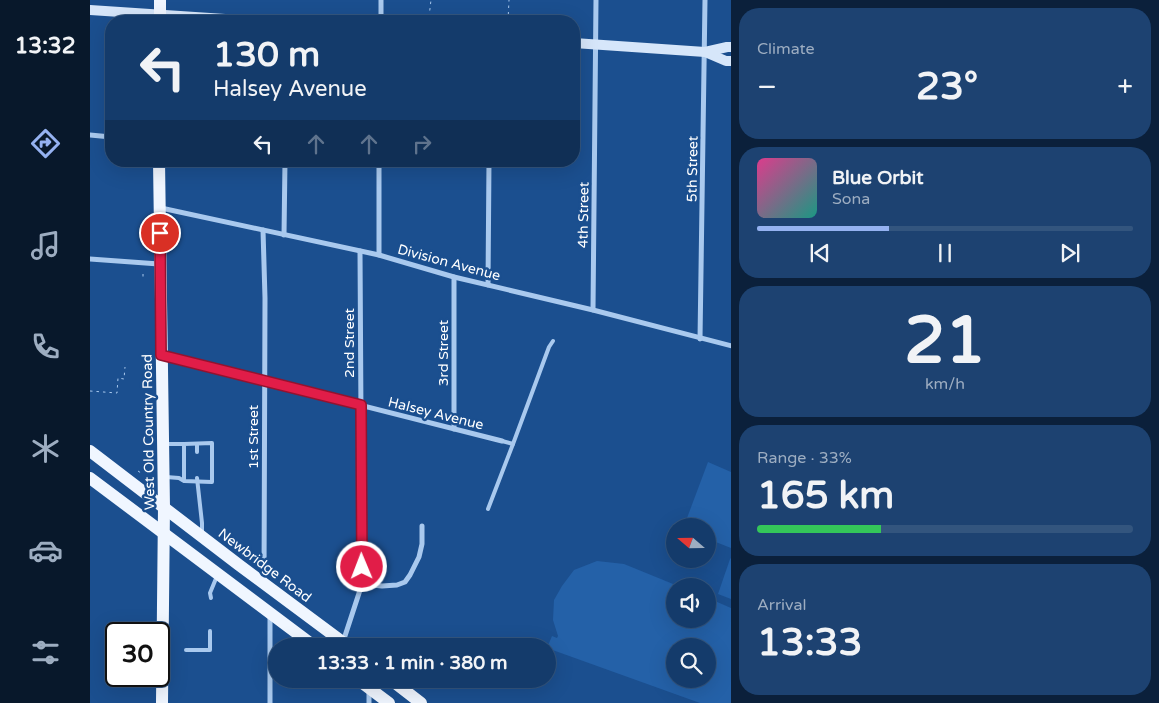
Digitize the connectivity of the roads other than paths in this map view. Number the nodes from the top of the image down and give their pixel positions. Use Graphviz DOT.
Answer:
graph roads {
  1 [pos="160,0"];
  2 [pos="380,0"];
  3 [pos="596,0"];
  4 [pos="705,0"];
  5 [pos="90,10"];
  6 [pos="134,15"];
  7 [pos="160,15"];
  8 [pos="381,15"];
  9 [pos="580,44"];
  10 [pos="596,45"];
  11 [pos="731,47"];
  12 [pos="705,52"];
  13 [pos="731,61"];
  14 [pos="90,135"];
  15 [pos="105,136"];
  16 [pos="159,167"];
  17 [pos="285,167"];
  18 [pos="380,167"];
  19 [pos="489,167"];
  20 [pos="159,207"];
  21 [pos="262,230"];
  22 [pos="284,235"];
  23 [pos="360,251"];
  24 [pos="379,255"];
  25 [pos="90,259"];
  26 [pos="160,264"];
  27 [pos="454,277"];
  28 [pos="488,285"];
  29 [pos="593,310"];
  30 [pos="700,339"];
  31 [pos="553,341"];
  32 [pos="731,346"];
  33 [pos="161,355"];
  34 [pos="264,381"];
  35 [pos="361,405"];
  36 [pos="454,429"];
  37 [pos="502,441"];
  38 [pos="163,444"];
  39 [pos="184,444"];
  40 [pos="197,444"];
  41 [pos="513,444"];
  42 [pos="90,451"];
  43 [pos="197,452"];
  44 [pos="164,477"];
  45 [pos="90,478"];
  46 [pos="184,480"];
  47 [pos="198,480"];
  48 [pos="164,507"];
  49 [pos="488,509"];
  50 [pos="422,526"];
  51 [pos="164,534"];
  52 [pos="202,536"];
  53 [pos="218,574"];
  54 [pos="264,584"];
  55 [pos="362,584"];
  56 [pos="211,598"];
  57 [pos="270,612"];
  58 [pos="210,631"];
  59 [pos="304,638"];
  60 [pos="337,638"];
  61 [pos="347,638"];
  62 [pos="186,650"];
  63 [pos="369,688"];
  64 [pos="402,688"];
  65 [pos="162,703"];
  66 [pos="270,703"];
  67 [pos="369,703"];
  68 [pos="389,703"];
  69 [pos="421,703"];
  1 -- 7 [label="main road"];
  2 -- 8 [label="street"];
  3 -- 10 [label="street, 4th Street"];
  4 -- 12 [label="street, 5th Street"];
  5 -- 6 [label="main road"];
  9 -- 10 [label="main road"];
  10 -- 12 [label="main road"];
  10 -- 29 [label="street, 4th Street"];
  11 -- 12 [label="main road"];
  12 -- 13 [label="main road"];
  12 -- 30 [label="street, 5th Street"];
  14 -- 15 [label="street"];
  16 -- 20 [label="main road, West Old Country Road"];
  17 -- 22 [label="street"];
  18 -- 24 [label="street"];
  19 -- 28 [label="street"];
  20 -- 21 [label="street, Division Avenue"];
  20 -- 26 [label="main road, West Old Country Road"];
  21 -- 22 [label="street, Division Avenue"];
  21 -- 34 [label="street, 1st Street"];
  22 -- 23 [label="street, Division Avenue"];
  23 -- 24 [label="street, Division Avenue"];
  23 -- 35 [label="street, 2nd Street"];
  24 -- 27 [label="street, Division Avenue"];
  25 -- 26 [label="street"];
  26 -- 33 [label="main road, West Old Country Road"];
  27 -- 28 [label="street, Division Avenue"];
  27 -- 36 [label="street, 3rd Street"];
  28 -- 29 [label="street, Division Avenue"];
  29 -- 30 [label="street, Division Avenue"];
  30 -- 32 [label="street, Division Avenue"];
  31 -- 41 [label="lane"];
  33 -- 34 [label="street, Halsey Avenue"];
  33 -- 38 [label="main road, West Old Country Road"];
  34 -- 35 [label="street, Halsey Avenue"];
  34 -- 54 [label="street, 1st Street"];
  35 -- 36 [label="street, Halsey Avenue"];
  35 -- 55 [label="street, 2nd Street"];
  36 -- 37 [label="street, Halsey Avenue"];
  37 -- 41 [label="lane"];
  38 -- 39 [label="lane"];
  38 -- 44 [label="main road, West Old Country Road"];
  39 -- 40 [label="lane"];
  39 -- 46 [label="lane"];
  40 -- 43 [label="lane"];
  40 -- 47 [label="lane"];
  41 -- 49 [label="lane"];
  42 -- 48 [label="main road, Newbridge Road"];
  44 -- 46 [label="lane"];
  44 -- 48 [label="main road, West Old Country Road"];
  45 -- 51 [label="main road"];
  46 -- 47 [label="lane"];
  47 -- 52 [label="lane"];
  48 -- 51 [label="main road, West Old Country Road"];
  48 -- 52 [label="main road, Newbridge Road"];
  50 -- 55 [label="street"];
  51 -- 53 [label="main road"];
  51 -- 65 [label="main road, West Old Country Road"];
  52 -- 54 [label="main road, Newbridge Road"];
  53 -- 56 [label="lane"];
  53 -- 57 [label="main road"];
  54 -- 60 [label="main road, Newbridge Road"];
  55 -- 61 [label="street, 2nd Street"];
  57 -- 59 [label="main road"];
  57 -- 66 [label="street"];
  58 -- 62 [label="lane"];
  63 -- 67 [label="street"];
  63 -- 68 [label="main road"];
  64 -- 69 [label="main road"];
}
